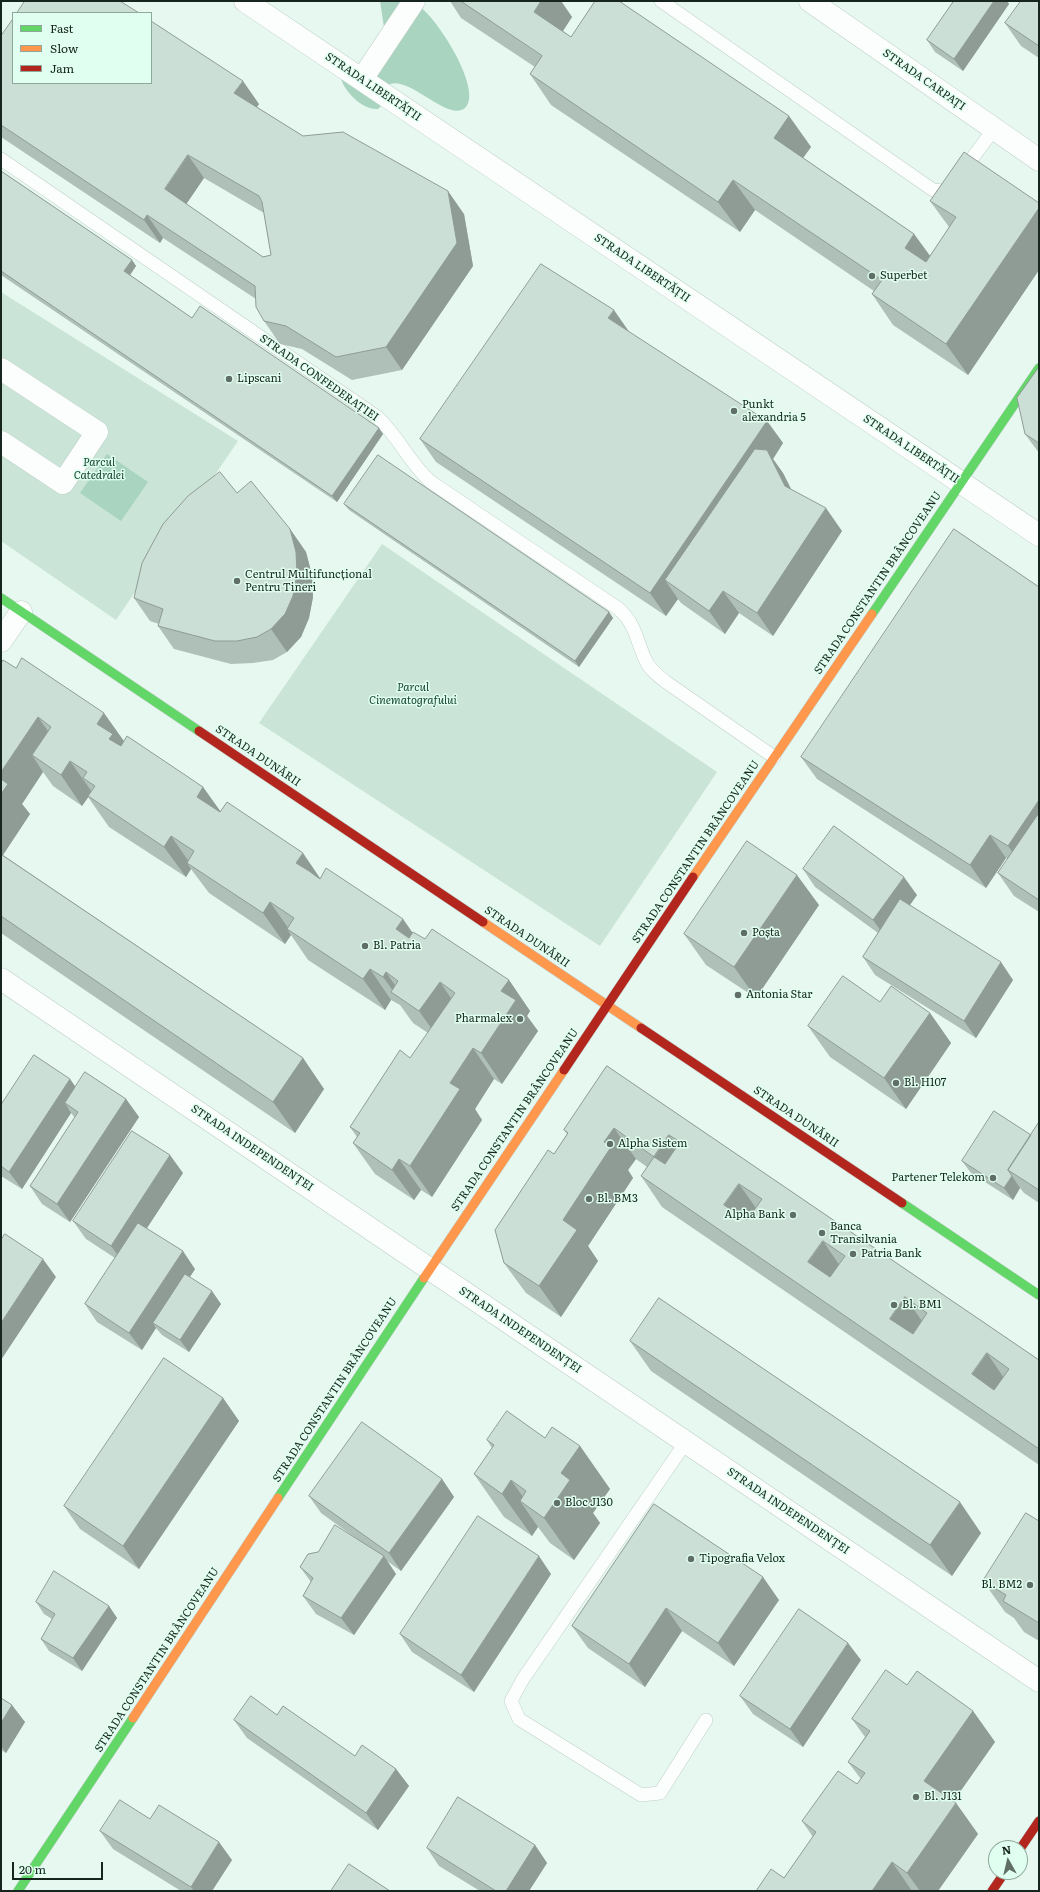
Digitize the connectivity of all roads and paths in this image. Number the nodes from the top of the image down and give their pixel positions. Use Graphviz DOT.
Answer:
graph roads {
  1 [pos="245,1"];
  2 [pos="414,1"];
  3 [pos="661,1"];
  4 [pos="810,1"];
  5 [pos="362,80"];
  6 [pos="994,129"];
  7 [pos="1,159"];
  8 [pos="1039,160"];
  9 [pos="1039,368"];
  10 [pos="1,369"];
  11 [pos="1,442"];
  12 [pos="961,483"];
  13 [pos="1039,535"];
  14 [pos="1,598"];
  15 [pos="21,612"];
  16 [pos="1,641"];
  17 [pos="774,757"];
  18 [pos="1,979"];
  19 [pos="607,1005"];
  20 [pos="430,1269"];
  21 [pos="1039,1295"];
  22 [pos="686,1442"];
  23 [pos="1039,1681"];
  24 [pos="706,1720"];
  25 [pos="1039,1821"];
  26 [pos="1026,1840"];
  27 [pos="1000,1880"];
  28 [pos="18,1891"];
  29 [pos="992,1891"];
  1 -- 5 [label="street, STRADA LIBERTĂȚII"];
  2 -- 5 [label="street"];
  3 -- 6 [label="lane"];
  4 -- 6 [label="street, STRADA CARPAȚI"];
  5 -- 12 [label="street, STRADA LIBERTĂȚII"];
  6 -- 8 [label="street, STRADA CARPAȚI"];
  7 -- 17 [label="lane, STRADA CONFEDERAȚIEI"];
  9 -- 12 [label="street, STRADA CONSTANTIN BRÂNCOVEANU"];
  10 -- 11 [label="street"];
  12 -- 13 [label="street, STRADA LIBERTĂȚII"];
  12 -- 17 [label="street, STRADA CONSTANTIN BRÂNCOVEANU"];
  14 -- 15 [label="street, STRADA DUNĂRII"];
  15 -- 16 [label="street"];
  15 -- 19 [label="street, STRADA DUNĂRII"];
  17 -- 19 [label="street, STRADA CONSTANTIN BRÂNCOVEANU"];
  18 -- 20 [label="street, STRADA INDEPENDENȚEI"];
  19 -- 20 [label="street, STRADA CONSTANTIN BRÂNCOVEANU"];
  19 -- 21 [label="street, STRADA DUNĂRII"];
  20 -- 22 [label="street, STRADA INDEPENDENȚEI"];
  20 -- 28 [label="street, STRADA CONSTANTIN BRÂNCOVEANU"];
  22 -- 23 [label="street, STRADA INDEPENDENȚEI"];
  22 -- 24 [label="lane"];
  25 -- 26 [label="street"];
  27 -- 29 [label="street"];
}
